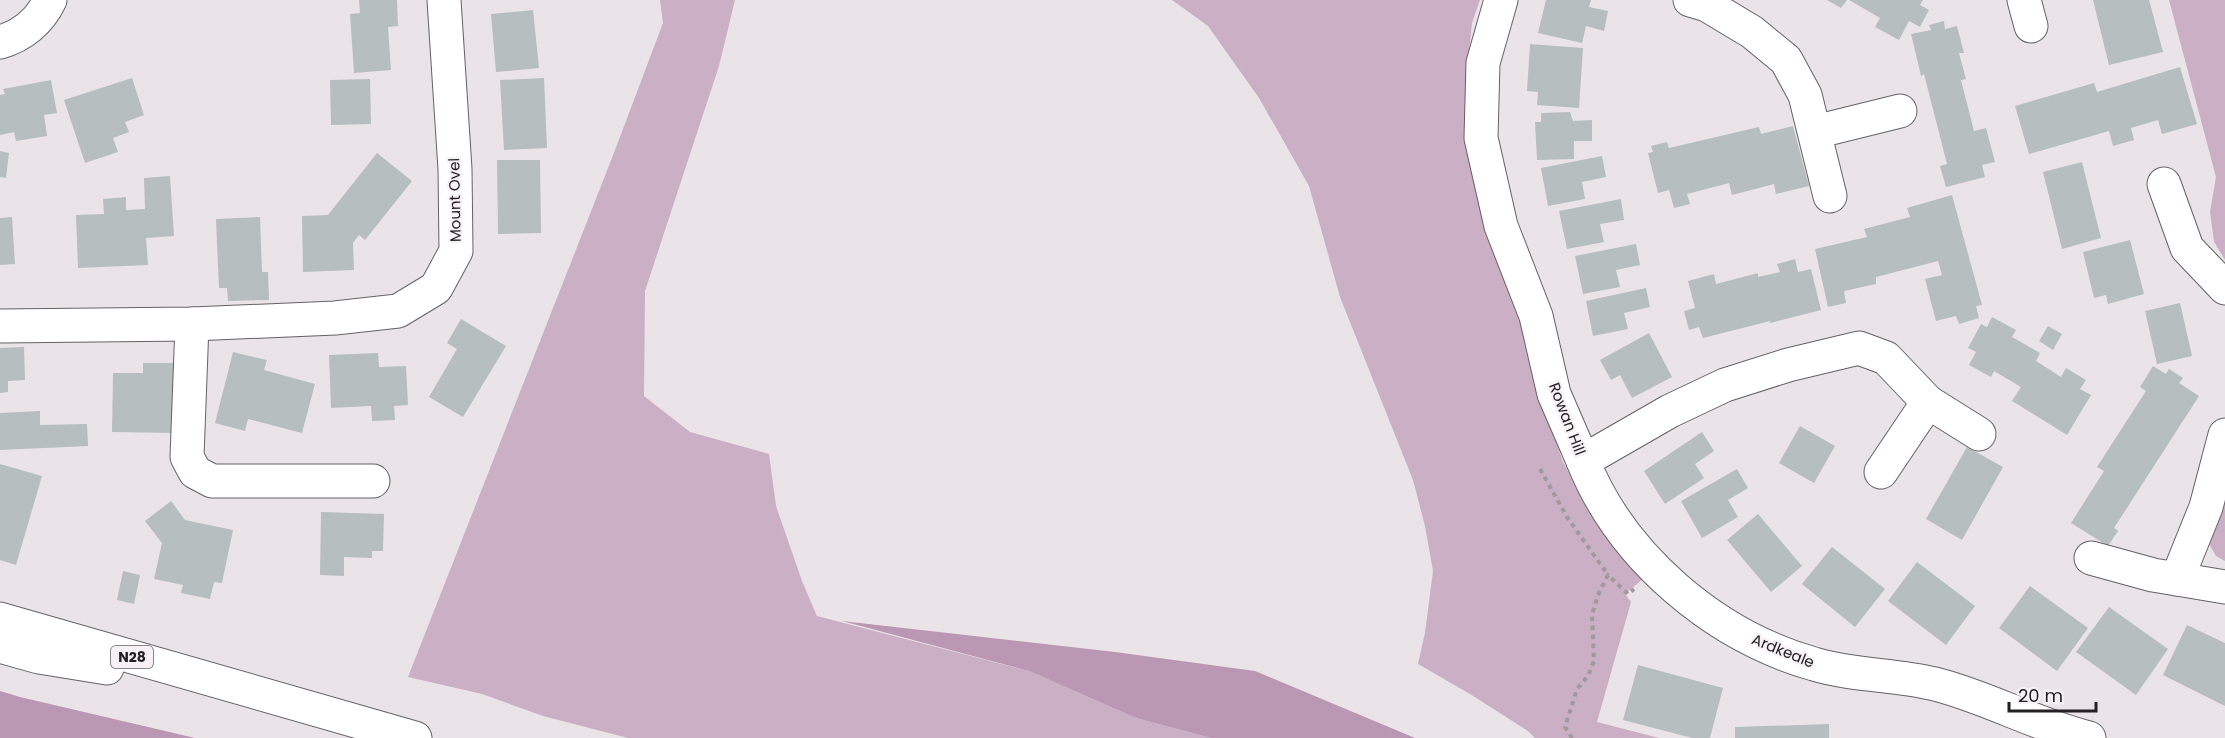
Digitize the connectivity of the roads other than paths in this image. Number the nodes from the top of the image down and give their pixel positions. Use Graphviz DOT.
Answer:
graph roads {
  1 [pos="50,0"];
  2 [pos="444,0"];
  3 [pos="1501,0"];
  4 [pos="1690,0"];
  5 [pos="0,42"];
  6 [pos="1900,111"];
  7 [pos="1815,132"];
  8 [pos="2164,184"];
  9 [pos="1830,196"];
  10 [pos="2225,288"];
  11 [pos="192,324"];
  12 [pos="0,326"];
  13 [pos="1928,402"];
  14 [pos="1979,435"];
  15 [pos="2225,435"];
  16 [pos="1584,461"];
  17 [pos="1881,472"];
  18 [pos="373,481"];
  19 [pos="2091,558"];
  20 [pos="2177,579"];
  21 [pos="2225,587"];
  22 [pos="0,619"];
  23 [pos="0,646"];
  24 [pos="265,696"];
  25 [pos="416,738"];
  26 [pos="2088,738"];
  1 -- 5 [label="main road"];
  2 -- 11 [label="main road, Mount Ovel"];
  3 -- 16 [label="main road, Rowan Hill"];
  4 -- 7 [label="main road"];
  6 -- 7 [label="main road"];
  7 -- 9 [label="main road"];
  8 -- 10 [label="main road"];
  11 -- 12 [label="main road, Mount Ovel"];
  11 -- 18 [label="main road"];
  13 -- 14 [label="main road, Rowan Hill"];
  13 -- 16 [label="main road, Rowan Hill"];
  13 -- 17 [label="main road"];
  15 -- 20 [label="main road"];
  16 -- 26 [label="main road, Ardkeale"];
  19 -- 20 [label="main road"];
  20 -- 21 [label="main road"];
  22 -- 24 [label="main road, N28"];
  23 -- 24 [label="main road, N28"];
  24 -- 25 [label="main road, N28"];
}
